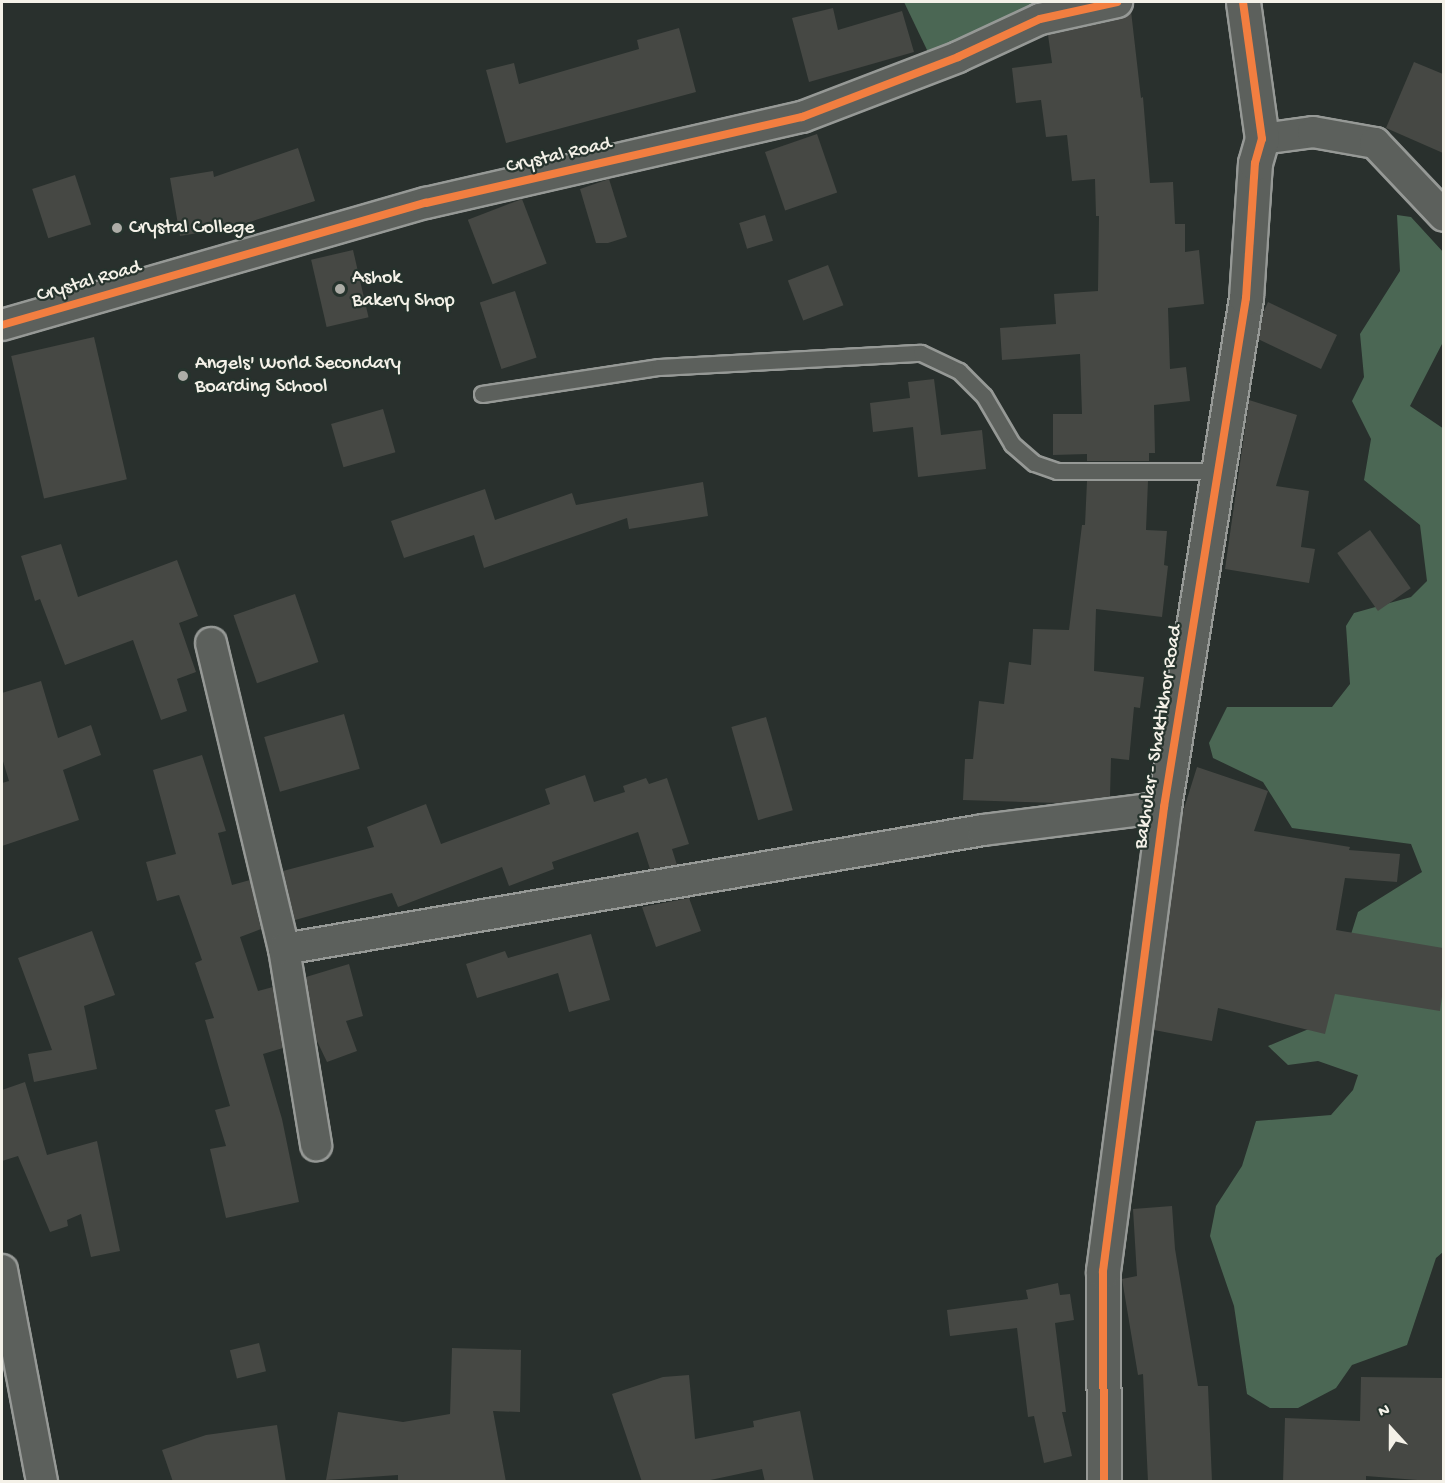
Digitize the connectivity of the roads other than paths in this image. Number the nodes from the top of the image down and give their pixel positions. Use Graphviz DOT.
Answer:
graph roads {
  1 [pos="1117,2"];
  2 [pos="1243,2"];
  3 [pos="1262,139"];
  4 [pos="1443,216"];
  5 [pos="2,325"];
  6 [pos="482,394"];
  7 [pos="1217,471"];
  8 [pos="211,643"];
  9 [pos="1164,807"];
  10 [pos="284,949"];
  11 [pos="316,1145"];
  12 [pos="2,1270"];
  13 [pos="42,1482"];
  14 [pos="1104,1482"];
  1 -- 5 [label="street, Crystal Road"];
  2 -- 3 [label="street, Bakhular - Shaktikhor Road"];
  3 -- 4 [label="street"];
  3 -- 7 [label="street, Bakhular - Shaktikhor Road"];
  6 -- 7 [label="lane"];
  7 -- 9 [label="street, Bakhular - Shaktikhor Road"];
  8 -- 10 [label="street"];
  9 -- 10 [label="street"];
  9 -- 14 [label="street, Bakhular - Shaktikhor Road"];
  10 -- 11 [label="street"];
  12 -- 13 [label="street"];
}
